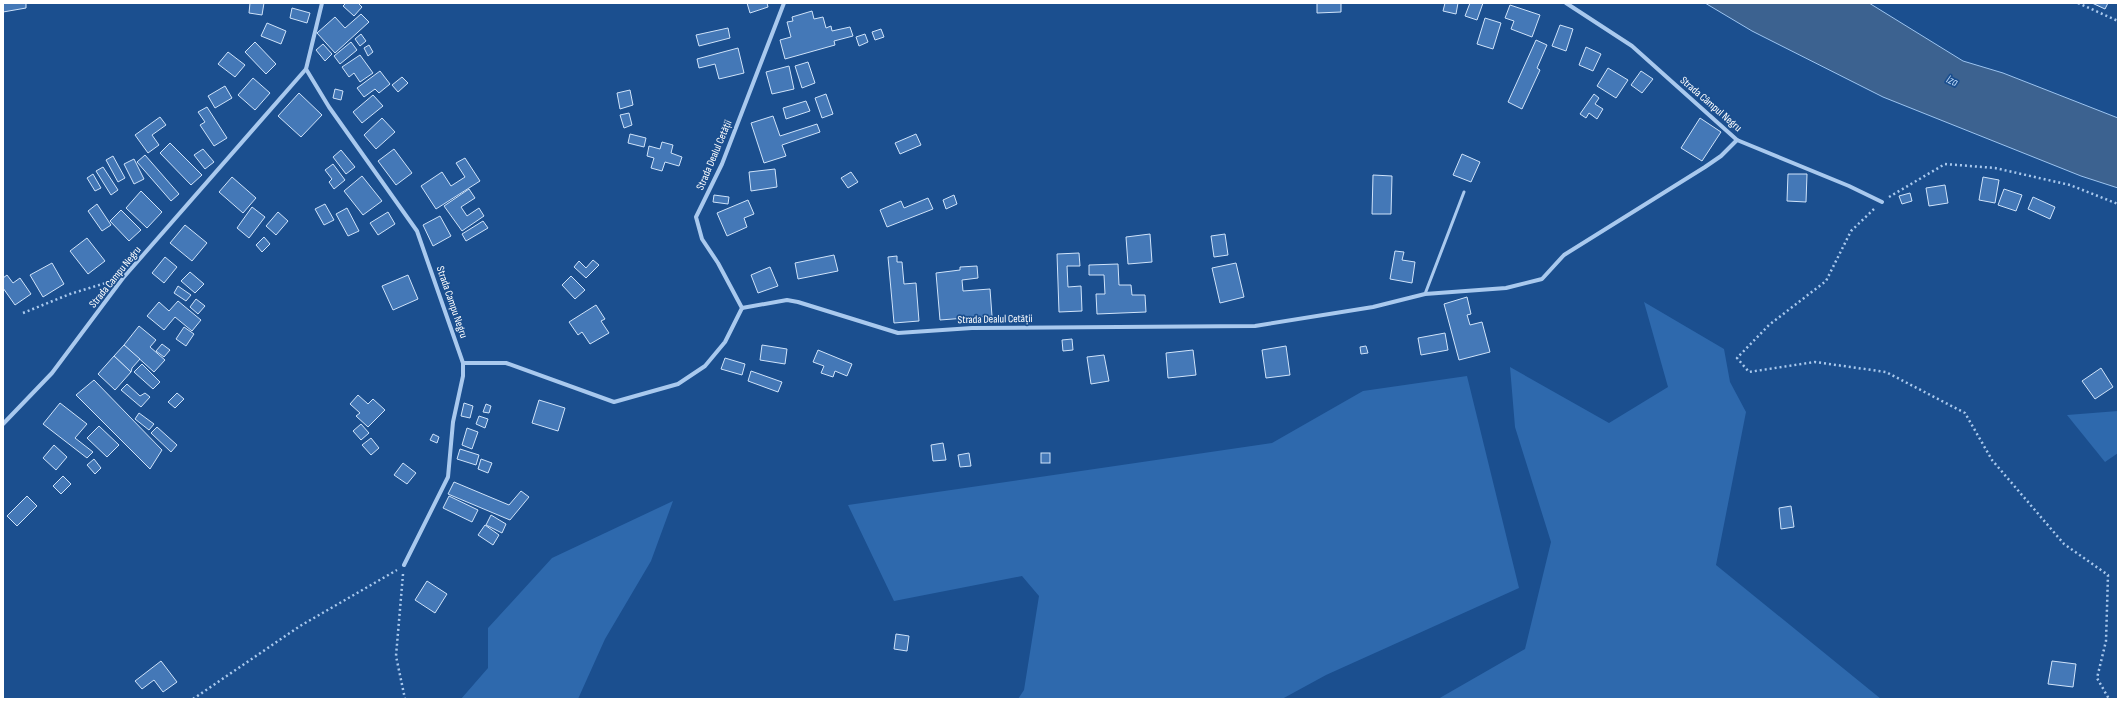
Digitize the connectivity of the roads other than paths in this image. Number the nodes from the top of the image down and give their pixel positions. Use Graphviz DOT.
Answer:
graph roads {
  1 [pos="322,3"];
  2 [pos="784,3"];
  3 [pos="1566,3"];
  4 [pos="306,69"];
  5 [pos="1737,140"];
  6 [pos="1464,192"];
  7 [pos="1882,202"];
  8 [pos="1425,294"];
  9 [pos="742,308"];
  10 [pos="463,363"];
  11 [pos="3,424"];
  12 [pos="404,565"];
  1 -- 4 [label="street, Strada Campu Negru"];
  2 -- 9 [label="street, Strada Dealul Cetății"];
  3 -- 5 [label="street, Strada Câmpul Negru"];
  4 -- 10 [label="street, Strada Campu Negru"];
  4 -- 11 [label="street, Strada Campu Negru"];
  5 -- 7 [label="street, Strada Câmpul Negru"];
  5 -- 8 [label="street, Strada Dealul Cetății"];
  6 -- 8 [label="lane"];
  8 -- 9 [label="street, Strada Dealul Cetății"];
  9 -- 10 [label="street"];
  10 -- 12 [label="street, Strada Campu Negru"];
}
